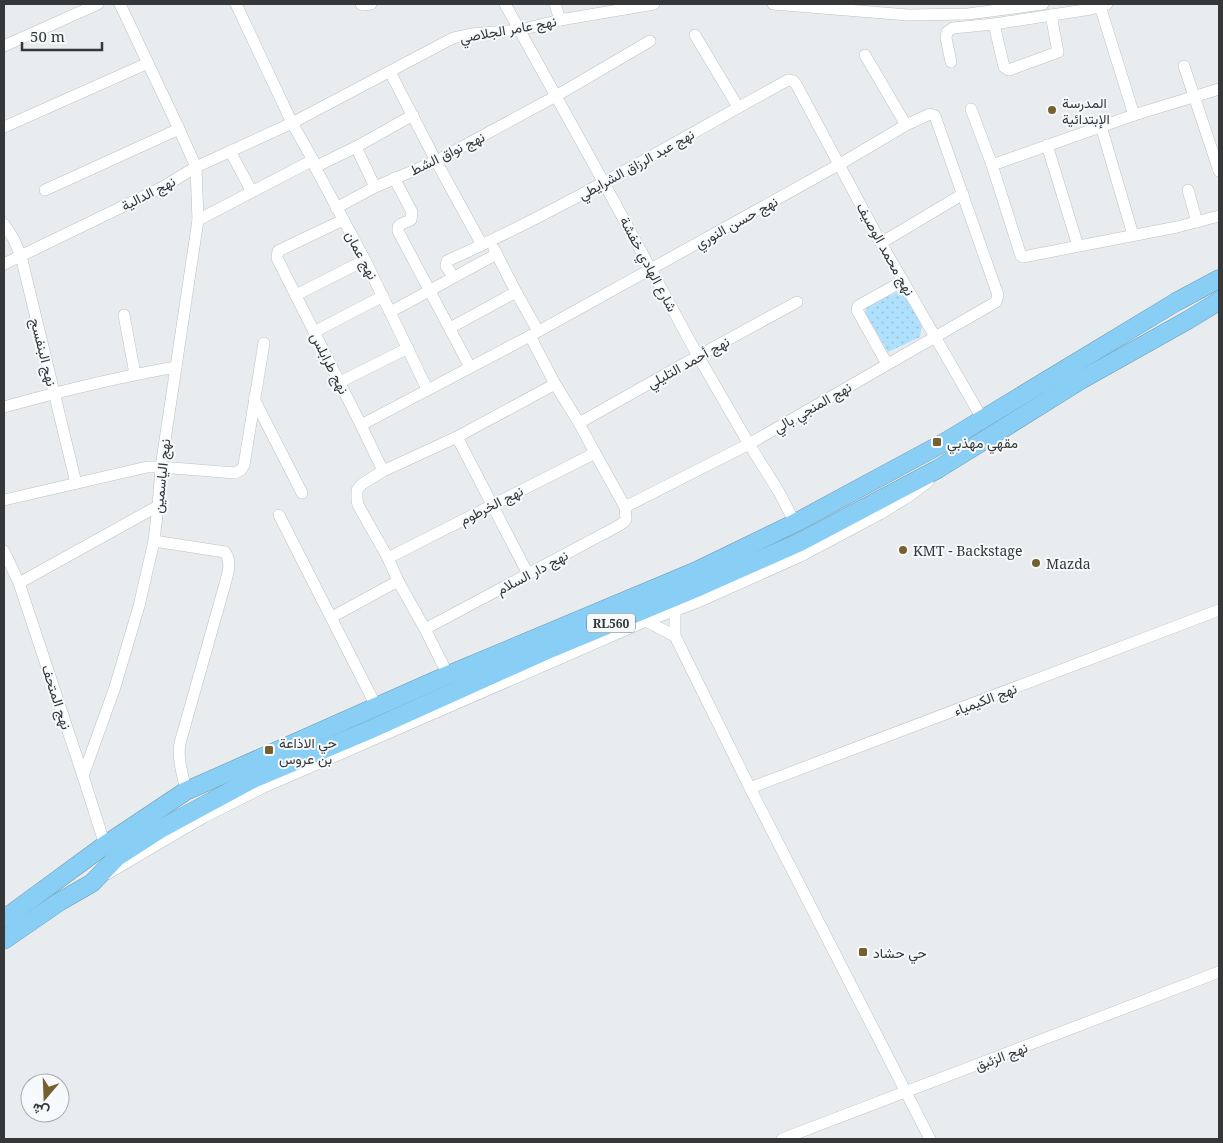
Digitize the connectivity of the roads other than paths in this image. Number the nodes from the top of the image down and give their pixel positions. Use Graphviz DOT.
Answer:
graph roads {
  1 [pos="98,4"];
  2 [pos="120,4"];
  3 [pos="236,4"];
  4 [pos="361,4"];
  5 [pos="371,4"];
  6 [pos="505,4"];
  7 [pos="554,4"];
  8 [pos="654,4"];
  9 [pos="773,4"];
  10 [pos="1040,4"];
  11 [pos="805,5"];
  12 [pos="1104,5"];
  13 [pos="847,7"];
  14 [pos="980,8"];
  15 [pos="907,9"];
  16 [pos="1051,15"];
  17 [pos="560,20"];
  18 [pos="994,24"];
  19 [pos="520,30"];
  20 [pos="695,35"];
  21 [pos="650,41"];
  22 [pos="4,46"];
  23 [pos="865,55"];
  24 [pos="951,62"];
  25 [pos="148,63"];
  26 [pos="1184,66"];
  27 [pos="390,72"];
  28 [pos="788,80"];
  29 [pos="1219,89"];
  30 [pos="556,96"];
  31 [pos="1194,97"];
  32 [pos="738,107"];
  33 [pos="970,109"];
  34 [pos="413,115"];
  35 [pos="1134,115"];
  36 [pos="292,123"];
  37 [pos="906,125"];
  38 [pos="1101,126"];
  39 [pos="4,128"];
  40 [pos="179,129"];
  41 [pos="1047,145"];
  42 [pos="356,147"];
  43 [pos="230,151"];
  44 [pos="1216,153"];
  45 [pos="436,161"];
  46 [pos="314,163"];
  47 [pos="840,164"];
  48 [pos="992,164"];
  49 [pos="196,167"];
  50 [pos="1219,171"];
  51 [pos="394,178"];
  52 [pos="604,183"];
  53 [pos="375,187"];
  54 [pos="45,190"];
  55 [pos="1188,190"];
  56 [pos="252,192"];
  57 [pos="963,194"];
  58 [pos="336,208"];
  59 [pos="1219,216"];
  60 [pos="198,220"];
  61 [pos="343,220"];
  62 [pos="1197,222"];
  63 [pos="4,224"];
  64 [pos="1133,235"];
  65 [pos="487,243"];
  66 [pos="881,243"];
  67 [pos="1078,246"];
  68 [pos="497,254"];
  69 [pos="21,256"];
  70 [pos="365,260"];
  71 [pos="4,264"];
  72 [pos="651,269"];
  73 [pos="1219,270"];
  74 [pos="453,276"];
  75 [pos="1219,279"];
  76 [pos="903,281"];
  77 [pos="430,291"];
  78 [pos="516,292"];
  79 [pos="296,295"];
  80 [pos="383,296"];
  81 [pos="797,302"];
  82 [pos="1176,302"];
  83 [pos="1216,304"];
  84 [pos="390,312"];
  85 [pos="124,315"];
  86 [pos="450,328"];
  87 [pos="314,332"];
  88 [pos="534,333"];
  89 [pos="935,338"];
  90 [pos="264,343"];
  91 [pos="408,348"];
  92 [pos="698,356"];
  93 [pos="887,364"];
  94 [pos="176,367"];
  95 [pos="470,367"];
  96 [pos="135,374"];
  97 [pos="340,382"];
  98 [pos="555,384"];
  99 [pos="427,390"];
  100 [pos="54,393"];
  101 [pos="254,399"];
  102 [pos="4,407"];
  103 [pos="983,420"];
  104 [pos="580,423"];
  105 [pos="362,425"];
  106 [pos="457,436"];
  107 [pos="749,444"];
  108 [pos="595,453"];
  109 [pos="161,467"];
  110 [pos="938,469"];
  111 [pos="383,471"];
  112 [pos="76,483"];
  113 [pos="302,493"];
  114 [pos="4,500"];
  115 [pos="492,504"];
  116 [pos="158,506"];
  117 [pos="625,507"];
  118 [pos="279,515"];
  119 [pos="795,523"];
  120 [pos="154,541"];
  121 [pos="4,551"];
  122 [pos="388,558"];
  123 [pos="528,574"];
  124 [pos="398,581"];
  125 [pos="19,583"];
  126 [pos="676,610"];
  127 [pos="1219,610"];
  128 [pos="332,617"];
  129 [pos="646,621"];
  130 [pos="425,629"];
  131 [pos="675,636"];
  132 [pos="448,675"];
  133 [pos="376,706"];
  134 [pos="83,776"];
  135 [pos="750,788"];
  136 [pos="186,791"];
  137 [pos="105,846"];
  138 [pos="92,883"];
  139 [pos="4,919"];
  140 [pos="4,940"];
  141 [pos="1219,972"];
  142 [pos="906,1092"];
  143 [pos="782,1139"];
  144 [pos="930,1139"];
  1 -- 22 [label="street"];
  2 -- 25 [label="street"];
  3 -- 36 [label="street, نهج عمان"];
  4 -- 5 [label="street"];
  6 -- 19 [label="street, شارع الهادي خفشة"];
  7 -- 17 [label="street"];
  8 -- 17 [label="street, نهج عامر الجلاصي"];
  9 -- 11 [label="street"];
  10 -- 14 [label="street"];
  11 -- 13 [label="street"];
  12 -- 16 [label="street"];
  12 -- 35 [label="street"];
  13 -- 15 [label="street"];
  14 -- 15 [label="street"];
  16 -- 18 [label="street"];
  16 -- 18 [label="street"];
  17 -- 19 [label="street, نهج عامر الجلاصي"];
  18 -- 24 [label="street"];
  19 -- 27 [label="street, نهج عامر الجلاصي"];
  19 -- 30 [label="street, شارع الهادي خفشة"];
  20 -- 32 [label="street"];
  21 -- 30 [label="street, نهج نواق الشط"];
  23 -- 37 [label="street"];
  25 -- 39 [label="street"];
  25 -- 40 [label="street"];
  26 -- 31 [label="street"];
  27 -- 34 [label="street"];
  27 -- 36 [label="street, نهج عامر الجلاصي"];
  28 -- 32 [label="street, نهج عبد الرزاق الشرايطي"];
  28 -- 47 [label="street, نهج محمد الوصيف"];
  29 -- 31 [label="street"];
  30 -- 45 [label="street, نهج نواق الشط"];
  30 -- 52 [label="street, شارع الهادي خفشة"];
  31 -- 35 [label="street"];
  31 -- 44 [label="street"];
  32 -- 52 [label="street, نهج عبد الرزاق الشرايطي"];
  33 -- 48 [label="street"];
  34 -- 42 [label="street"];
  34 -- 45 [label="street"];
  35 -- 38 [label="street"];
  36 -- 43 [label="street, نهج الدالية"];
  36 -- 46 [label="street, نهج عمان"];
  37 -- 47 [label="street, نهج حسن النوري"];
  37 -- 57 [label="street, نهج حسن النوري"];
  38 -- 41 [label="street"];
  38 -- 64 [label="street"];
  40 -- 49 [label="street"];
  40 -- 54 [label="street"];
  41 -- 48 [label="street"];
  41 -- 67 [label="street"];
  42 -- 46 [label="street"];
  42 -- 53 [label="street"];
  43 -- 49 [label="street, نهج الدالية"];
  43 -- 56 [label="street"];
  44 -- 50 [label="street"];
  45 -- 51 [label="street, نهج نواق الشط"];
  45 -- 65 [label="street"];
  46 -- 56 [label="street"];
  46 -- 58 [label="street, نهج عمان"];
  47 -- 66 [label="street, نهج محمد الوصيف"];
  47 -- 72 [label="street, نهج حسن النوري"];
  48 -- 67 [label="street"];
  49 -- 60 [label="street, نهج الياسمين"];
  49 -- 69 [label="street, نهج الدالية"];
  51 -- 53 [label="street, نهج نواق الشط"];
  51 -- 77 [label="street"];
  52 -- 65 [label="street, نهج عبد الرزاق الشرايطي"];
  52 -- 72 [label="street, شارع الهادي خفشة"];
  53 -- 58 [label="street, نهج نواق الشط"];
  55 -- 62 [label="street"];
  56 -- 60 [label="street"];
  57 -- 66 [label="street"];
  57 -- 89 [label="street, نهج المنجي بالي"];
  58 -- 61 [label="street, نهج عمان"];
  59 -- 62 [label="street"];
  60 -- 94 [label="street, نهج الياسمين"];
  61 -- 70 [label="street, نهج عمان"];
  61 -- 79 [label="street, نهج طرابلس"];
  62 -- 64 [label="street"];
  63 -- 69 [label="street, نهج البنفسج"];
  64 -- 67 [label="street"];
  65 -- 68 [label="street"];
  65 -- 74 [label="street, نهج عبد الرزاق الشرايطي"];
  66 -- 76 [label="street, نهج محمد الوصيف"];
  68 -- 74 [label="street"];
  68 -- 78 [label="street"];
  69 -- 71 [label="street, نهج الدالية"];
  69 -- 100 [label="street, نهج البنفسج"];
  70 -- 79 [label="street"];
  70 -- 80 [label="street, نهج عمان"];
  72 -- 88 [label="street, نهج حسن النوري"];
  72 -- 92 [label="street, شارع الهادي خفشة"];
  73 -- 82 [label="highway"];
  74 -- 77 [label="street"];
  75 -- 82 [label="highway, RL560"];
  76 -- 89 [label="street, نهج محمد الوصيف"];
  76 -- 93 [label="street"];
  77 -- 84 [label="street"];
  77 -- 86 [label="street"];
  78 -- 86 [label="street"];
  78 -- 88 [label="street"];
  79 -- 87 [label="street, نهج طرابلس"];
  80 -- 84 [label="street, نهج عمان"];
  80 -- 87 [label="street"];
  81 -- 92 [label="street, نهج أحمد التليلي"];
  82 -- 103 [label="highway, RL560"];
  83 -- 110 [label="highway, RL560"];
  84 -- 91 [label="street, نهج عمان"];
  85 -- 96 [label="street"];
  86 -- 95 [label="street"];
  87 -- 97 [label="street, نهج طرابلس"];
  88 -- 95 [label="street, نهج حسن النوري"];
  88 -- 98 [label="street"];
  89 -- 93 [label="street, نهج المنجي بالي"];
  89 -- 103 [label="street, نهج محمد الوصيف"];
  90 -- 101 [label="street"];
  91 -- 97 [label="street"];
  91 -- 99 [label="street, نهج عمان"];
  92 -- 104 [label="street, نهج أحمد التليلي"];
  92 -- 107 [label="street, شارع الهادي خفشة"];
  93 -- 107 [label="street, نهج المنجي بالي"];
  94 -- 96 [label="street"];
  94 -- 109 [label="street, نهج الياسمين"];
  95 -- 99 [label="street, نهج حسن النوري"];
  96 -- 100 [label="street"];
  97 -- 105 [label="street, نهج طرابلس"];
  98 -- 104 [label="street"];
  98 -- 106 [label="street"];
  99 -- 105 [label="street, نهج حسن النوري"];
  100 -- 102 [label="street"];
  100 -- 112 [label="street, نهج البنفسج"];
  101 -- 109 [label="street"];
  101 -- 113 [label="street"];
  103 -- 119 [label="highway, RL560"];
  104 -- 108 [label="street"];
  105 -- 111 [label="street, نهج طرابلس"];
  106 -- 111 [label="street"];
  106 -- 115 [label="street"];
  107 -- 117 [label="street, نهج المنجي بالي"];
  107 -- 119 [label="street, شارع الهادي خفشة"];
  108 -- 115 [label="street, نهج الخرطوم"];
  108 -- 117 [label="street"];
  109 -- 112 [label="street"];
  109 -- 116 [label="street, نهج الياسمين"];
  110 -- 126 [label="street"];
  110 -- 138 [label="highway, RL560"];
  111 -- 122 [label="street"];
  112 -- 114 [label="street"];
  115 -- 122 [label="street, نهج الخرطوم"];
  115 -- 123 [label="street"];
  116 -- 120 [label="street, نهج الياسمين"];
  116 -- 125 [label="street"];
  117 -- 123 [label="street, نهج دار السلام"];
  118 -- 128 [label="street"];
  119 -- 132 [label="highway, RL560"];
  120 -- 134 [label="street, نهج الياسمين"];
  120 -- 136 [label="street"];
  121 -- 125 [label="street, نهج المتحف"];
  122 -- 124 [label="street"];
  123 -- 130 [label="street, نهج دار السلام"];
  124 -- 128 [label="street"];
  124 -- 130 [label="street"];
  125 -- 134 [label="street, نهج المتحف"];
  126 -- 129 [label="street"];
  126 -- 131 [label="street"];
  127 -- 135 [label="street, نهج الكيمياء"];
  128 -- 133 [label="street"];
  129 -- 131 [label="street"];
  129 -- 138 [label="street"];
  130 -- 132 [label="street"];
  131 -- 135 [label="street"];
  132 -- 133 [label="highway, RL560"];
  133 -- 136 [label="highway, RL560"];
  134 -- 137 [label="street, نهج المتحف"];
  135 -- 142 [label="street"];
  136 -- 137 [label="highway, RL560"];
  137 -- 139 [label="highway, RL560"];
  138 -- 140 [label="highway, RL560"];
  141 -- 142 [label="street, نهج الزئبق"];
  142 -- 143 [label="street, نهج الزئبق"];
  142 -- 144 [label="street"];
}
